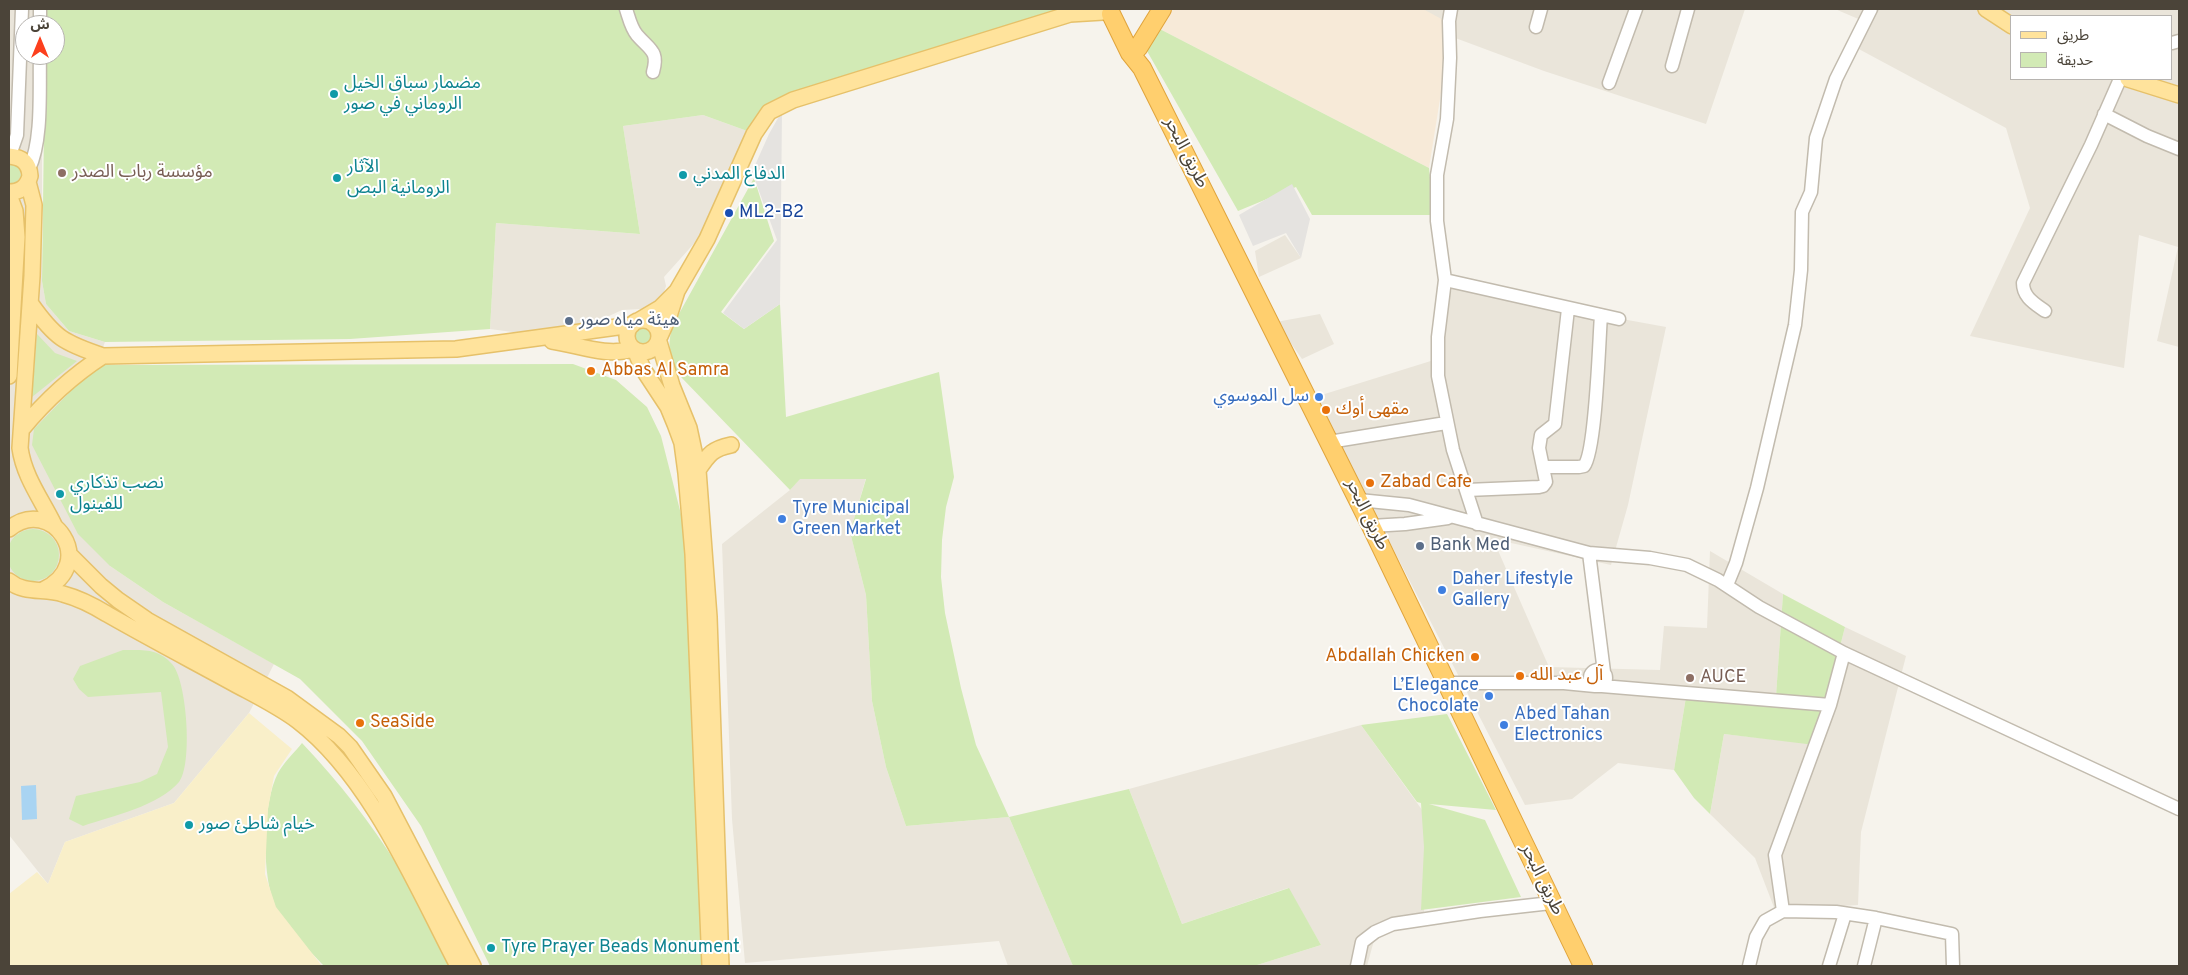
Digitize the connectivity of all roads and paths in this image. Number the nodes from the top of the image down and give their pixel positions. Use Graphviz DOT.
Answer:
graph roads {
  1 [pos="626,9"];
  2 [pos="1162,9"];
  3 [pos="1451,9"];
  4 [pos="1541,9"];
  5 [pos="1636,9"];
  6 [pos="1688,9"];
  7 [pos="1870,9"];
  8 [pos="1986,9"];
  9 [pos="1111,11"];
  10 [pos="1074,12"];
  11 [pos="2010,25"];
  12 [pos="1536,27"];
  13 [pos="1138,48"];
  14 [pos="21,65"];
  15 [pos="40,65"];
  16 [pos="1672,66"];
  17 [pos="1142,68"];
  18 [pos="653,72"];
  19 [pos="2120,80"];
  20 [pos="1609,82"];
  21 [pos="2146,82"];
  22 [pos="2179,95"];
  23 [pos="2104,114"];
  24 [pos="2179,149"];
  25 [pos="9,155"];
  26 [pos="29,176"];
  27 [pos="9,193"];
  28 [pos="1446,280"];
  29 [pos="677,291"];
  30 [pos="31,304"];
  31 [pos="1568,309"];
  32 [pos="2045,310"];
  33 [pos="1600,315"];
  34 [pos="1619,319"];
  35 [pos="635,323"];
  36 [pos="538,339"];
  37 [pos="659,339"];
  38 [pos="634,349"];
  39 [pos="103,356"];
  40 [pos="9,376"];
  41 [pos="1446,423"];
  42 [pos="22,428"];
  43 [pos="1329,442"];
  44 [pos="732,444"];
  45 [pos="1543,467"];
  46 [pos="698,470"];
  47 [pos="1467,490"];
  48 [pos="1359,500"];
  49 [pos="695,506"];
  50 [pos="1454,517"];
  51 [pos="1477,524"];
  52 [pos="54,526"];
  53 [pos="1371,526"];
  54 [pos="9,529"];
  55 [pos="1590,553"];
  56 [pos="69,554"];
  57 [pos="9,583"];
  58 [pos="1726,585"];
  59 [pos="43,590"];
  60 [pos="1844,653"];
  61 [pos="1599,677"];
  62 [pos="1447,683"];
  63 [pos="1830,705"];
  64 [pos="2179,809"];
  65 [pos="1551,903"];
  66 [pos="1783,911"];
  67 [pos="1846,914"];
  68 [pos="1876,918"];
  69 [pos="458,966"];
  70 [pos="473,966"];
  71 [pos="710,966"];
  72 [pos="721,966"];
  73 [pos="1357,966"];
  74 [pos="1583,966"];
  75 [pos="1749,966"];
  76 [pos="1829,966"];
  77 [pos="1864,966"];
  78 [pos="1953,966"];
  1 -- 18 [label="street"];
  2 -- 13 [label="highway"];
  3 -- 28 [label="street"];
  4 -- 12 [label="street"];
  5 -- 20 [label="street"];
  6 -- 16 [label="street"];
  7 -- 58 [label="street"];
  8 -- 11 [label="main road"];
  9 -- 10 [label="main road"];
  9 -- 13 [label="highway, طريق البحر"];
  9 -- 17 [label="highway, طريق البحر"];
  10 -- 29 [label="main road"];
  13 -- 17 [label="highway, طريق البحر"];
  14 -- 25 [label="street"];
  15 -- 26 [label="street"];
  17 -- 43 [label="highway, طريق البحر"];
  19 -- 23 [label="street"];
  21 -- 22 [label="main road"];
  23 -- 24 [label="street"];
  23 -- 32 [label="street"];
  25 -- 26 [label="main road"];
  26 -- 27 [label="main road"];
  26 -- 30 [label="main road"];
  27 -- 40 [label="main road"];
  28 -- 31 [label="street"];
  28 -- 41 [label="street"];
  29 -- 35 [label="main road"];
  29 -- 37 [label="main road"];
  30 -- 39 [label="main road"];
  30 -- 42 [label="main road"];
  31 -- 33 [label="street"];
  31 -- 45 [label="street"];
  33 -- 34 [label="street"];
  33 -- 45 [label="street"];
  35 -- 36 [label="main road"];
  35 -- 37 [label="main road"];
  35 -- 38 [label="main road"];
  36 -- 38 [label="main road"];
  36 -- 39 [label="main road"];
  37 -- 38 [label="main road"];
  37 -- 46 [label="main road"];
  38 -- 49 [label="main road"];
  39 -- 42 [label="main road"];
  41 -- 43 [label="street"];
  41 -- 47 [label="street"];
  42 -- 52 [label="main road"];
  43 -- 48 [label="highway, طريق البحر"];
  44 -- 46 [label="main road"];
  45 -- 47 [label="street"];
  46 -- 49 [label="main road"];
  47 -- 51 [label="street"];
  48 -- 50 [label="street"];
  48 -- 53 [label="highway, طريق البحر"];
  49 -- 71 [label="main road"];
  49 -- 72 [label="main road"];
  50 -- 51 [label="street"];
  50 -- 53 [label="street"];
  51 -- 55 [label="street"];
  52 -- 54 [label="main road"];
  52 -- 56 [label="main road"];
  53 -- 62 [label="highway, طريق البحر"];
  55 -- 58 [label="street"];
  55 -- 61 [label="street"];
  56 -- 59 [label="main road"];
  56 -- 70 [label="main road"];
  57 -- 59 [label="main road"];
  58 -- 60 [label="street"];
  59 -- 69 [label="main road"];
  60 -- 63 [label="street"];
  60 -- 64 [label="street"];
  61 -- 62 [label="street"];
  61 -- 63 [label="street"];
  62 -- 65 [label="highway, طريق البحر"];
  63 -- 66 [label="street"];
  65 -- 73 [label="street"];
  65 -- 74 [label="highway, طريق البحر"];
  66 -- 67 [label="street"];
  66 -- 75 [label="street"];
  67 -- 68 [label="street"];
  67 -- 76 [label="street"];
  68 -- 77 [label="street"];
  68 -- 78 [label="street"];
}
